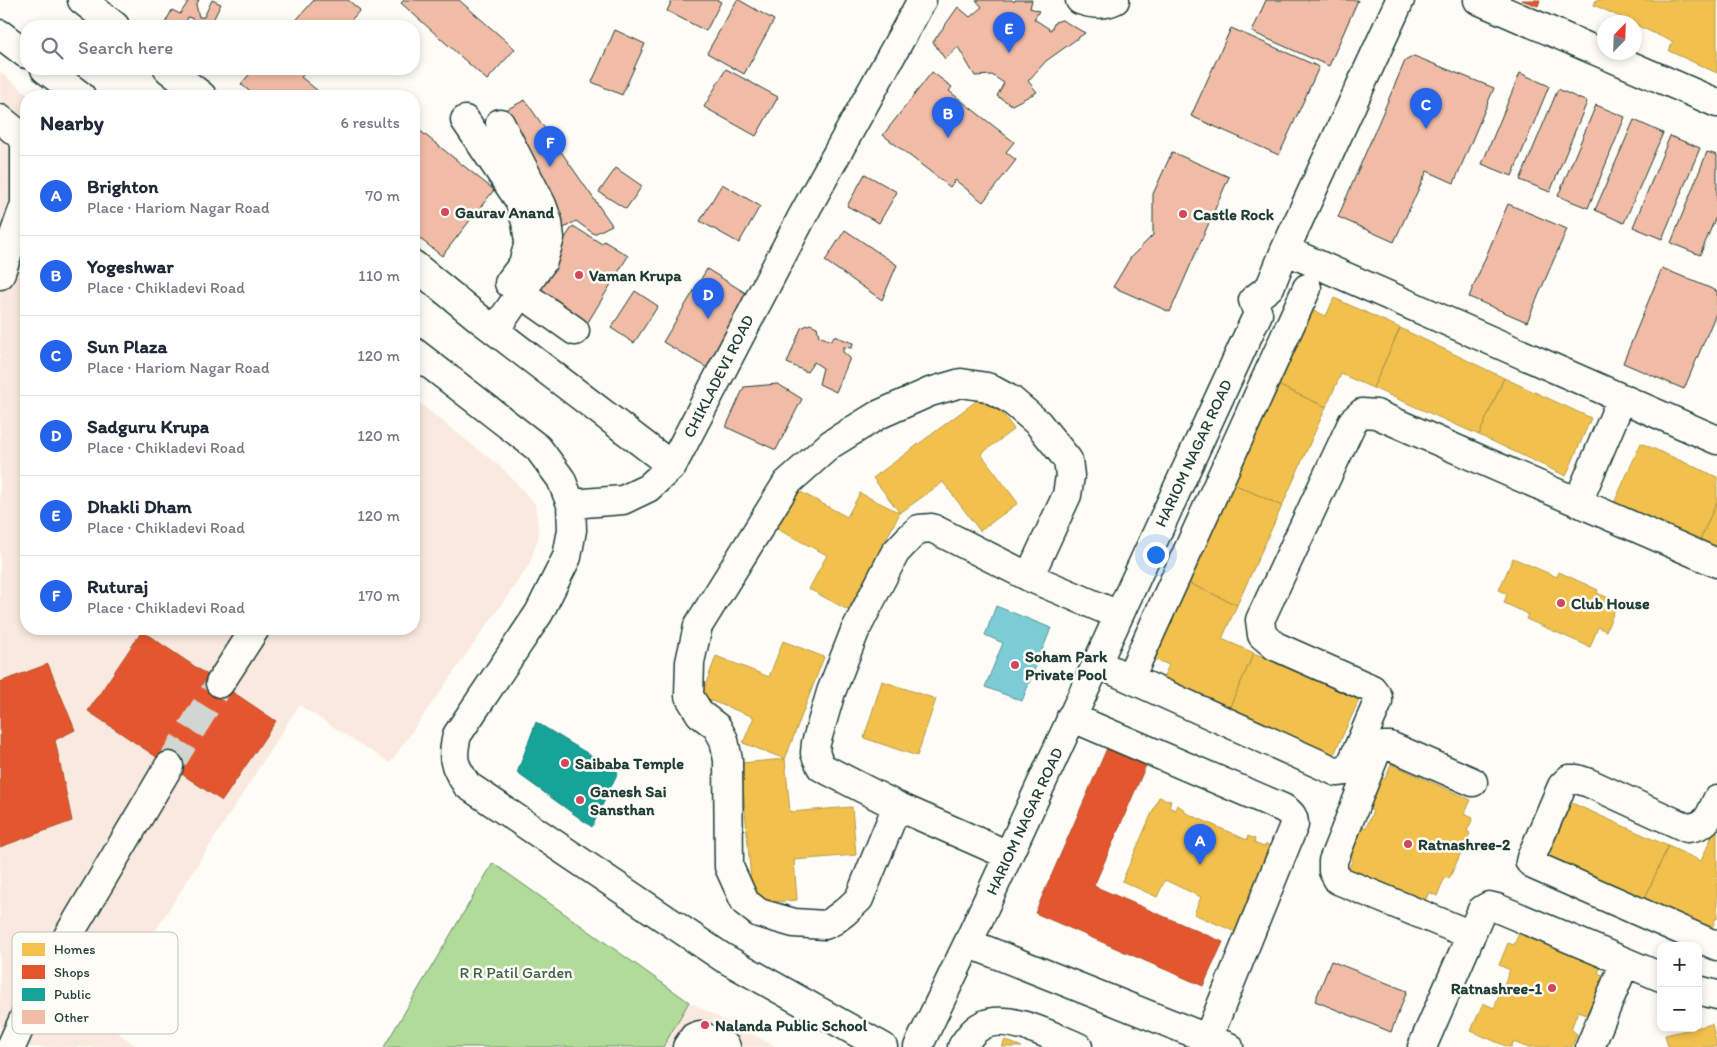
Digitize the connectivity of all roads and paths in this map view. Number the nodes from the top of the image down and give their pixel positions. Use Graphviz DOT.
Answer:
graph roads {
  1 [pos="82,0"];
  2 [pos="922,0"];
  3 [pos="1080,0"];
  4 [pos="1115,0"];
  5 [pos="1400,0"];
  6 [pos="1478,0"];
  7 [pos="107,20"];
  8 [pos="0,34"];
  9 [pos="20,49"];
  10 [pos="53,75"];
  11 [pos="176,75"];
  12 [pos="73,90"];
  13 [pos="194,90"];
  14 [pos="1717,103"];
  15 [pos="0,119"];
  16 [pos="465,120"];
  17 [pos="500,123"];
  18 [pos="20,135"];
  19 [pos="20,218"];
  20 [pos="1285,250"];
  21 [pos="420,270"];
  22 [pos="0,275"];
  23 [pos="1308,288"];
  24 [pos="521,293"];
  25 [pos="1257,316"];
  26 [pos="488,325"];
  27 [pos="576,331"];
  28 [pos="1287,332"];
  29 [pos="420,357"];
  30 [pos="1622,398"];
  31 [pos="1717,440"];
  32 [pos="1198,443"];
  33 [pos="1230,457"];
  34 [pos="672,466"];
  35 [pos="1578,502"];
  36 [pos="571,504"];
  37 [pos="1156,533"];
  38 [pos="1189,548"];
  39 [pos="1717,563"];
  40 [pos="1029,577"];
  41 [pos="1122,606"];
  42 [pos="1160,612"];
  43 [pos="251,635"];
  44 [pos="1096,663"];
  45 [pos="1130,678"];
  46 [pos="220,684"];
  47 [pos="1071,717"];
  48 [pos="169,766"];
  49 [pos="1473,782"];
  50 [pos="1717,800"];
  51 [pos="897,806"];
  52 [pos="1008,855"];
  53 [pos="70,932"];
  54 [pos="1471,936"];
  55 [pos="968,943"];
  56 [pos="1717,946"];
  57 [pos="1624,962"];
  58 [pos="1657,975"];
  59 [pos="1702,991"];
  60 [pos="1717,996"];
  61 [pos="17,1034"];
  62 [pos="1219,1043"];
  63 [pos="11,1047"];
  64 [pos="687,1047"];
  65 [pos="726,1047"];
  66 [pos="884,1047"];
  67 [pos="918,1047"];
  68 [pos="962,1047"];
  69 [pos="1078,1047"];
  70 [pos="1422,1047"];
  71 [pos="1590,1047"];
  1 -- 7 [label="street"];
  2 -- 34 [label="street, CHIKLADEVI ROAD"];
  3 -- 4 [label="street"];
  5 -- 20 [label="street, HARIOM NAGAR ROAD"];
  6 -- 14 [label="street"];
  8 -- 9 [label="street"];
  10 -- 12 [label="street"];
  11 -- 13 [label="street"];
  15 -- 18 [label="street"];
  16 -- 26 [label="street"];
  17 -- 24 [label="street"];
  19 -- 22 [label="street"];
  20 -- 25 [label="street, HARIOM NAGAR ROAD"];
  20 -- 30 [label="street"];
  21 -- 26 [label="street"];
  23 -- 28 [label="street"];
  24 -- 26 [label="street"];
  24 -- 27 [label="street"];
  25 -- 28 [label="street"];
  25 -- 32 [label="street, HARIOM NAGAR ROAD"];
  26 -- 34 [label="street"];
  28 -- 33 [label="street"];
  29 -- 36 [label="street"];
  30 -- 31 [label="street"];
  30 -- 35 [label="street"];
  32 -- 33 [label="street"];
  32 -- 37 [label="street, HARIOM NAGAR ROAD"];
  33 -- 38 [label="street"];
  34 -- 36 [label="street, CHIKLADEVI ROAD"];
  35 -- 39 [label="street"];
  35 -- 45 [label="street"];
  36 -- 66 [label="street"];
  37 -- 38 [label="street"];
  37 -- 41 [label="street, HARIOM NAGAR ROAD"];
  38 -- 42 [label="street"];
  40 -- 41 [label="street"];
  40 -- 51 [label="street"];
  40 -- 51 [label="street"];
  41 -- 42 [label="street"];
  41 -- 44 [label="street, HARIOM NAGAR ROAD"];
  42 -- 45 [label="street"];
  43 -- 46 [label="street"];
  44 -- 45 [label="street"];
  44 -- 47 [label="street, HARIOM NAGAR ROAD"];
  47 -- 52 [label="street, HARIOM NAGAR ROAD"];
  47 -- 62 [label="street"];
  48 -- 53 [label="street"];
  49 -- 54 [label="street"];
  50 -- 56 [label="street"];
  51 -- 52 [label="street"];
  52 -- 55 [label="street, HARIOM NAGAR ROAD"];
  54 -- 57 [label="street"];
  54 -- 70 [label="street"];
  55 -- 62 [label="street"];
  55 -- 67 [label="street, HARIOM NAGAR ROAD"];
  57 -- 58 [label="street"];
  57 -- 71 [label="street"];
  59 -- 60 [label="street"];
  61 -- 63 [label="street"];
  64 -- 65 [label="street"];
  68 -- 69 [label="street"];
}
